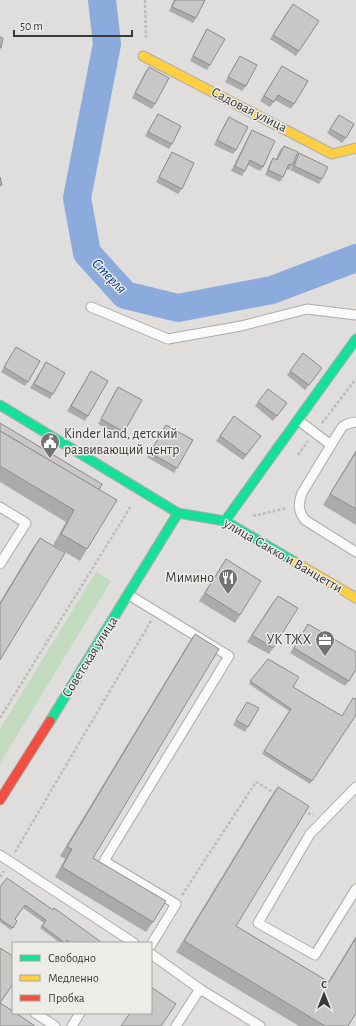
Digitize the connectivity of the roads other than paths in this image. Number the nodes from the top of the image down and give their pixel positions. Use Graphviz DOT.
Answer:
graph roads {
  1 [pos="143,56"];
  2 [pos="356,148"];
  3 [pos="91,307"];
  4 [pos="356,315"];
  5 [pos="356,339"];
  6 [pos="0,406"];
  7 [pos="298,420"];
  8 [pos="356,422"];
  9 [pos="332,445"];
  10 [pos="0,507"];
  11 [pos="178,513"];
  12 [pos="225,521"];
  13 [pos="356,552"];
  14 [pos="0,564"];
  15 [pos="129,595"];
  16 [pos="356,598"];
  17 [pos="356,787"];
  18 [pos="0,800"];
  19 [pos="0,855"];
  20 [pos="356,889"];
  21 [pos="121,939"];
  22 [pos="131,942"];
  23 [pos="152,943"];
  24 [pos="152,955"];
  25 [pos="200,989"];
  26 [pos="37,1014"];
  27 [pos="79,1014"];
  28 [pos="55,1026"];
  29 [pos="72,1026"];
  30 [pos="176,1026"];
  31 [pos="260,1026"];
  1 -- 2 [label="street, Садовая улица"];
  3 -- 4 [label="lane"];
  5 -- 7 [label="street"];
  6 -- 11 [label="street, улица Сакко и Ванцетти"];
  7 -- 9 [label="lane"];
  7 -- 12 [label="street"];
  8 -- 9 [label="lane"];
  9 -- 13 [label="lane"];
  10 -- 14 [label="lane"];
  11 -- 12 [label="street, улица Сакко и Ванцетти"];
  11 -- 15 [label="street, Советская улица"];
  12 -- 16 [label="street, улица Сакко и Ванцетти"];
  15 -- 18 [label="street, Советская улица"];
  15 -- 23 [label="lane"];
  17 -- 20 [label="lane"];
  19 -- 21 [label="lane"];
  21 -- 22 [label="lane"];
  24 -- 25 [label="lane"];
  25 -- 30 [label="lane"];
  25 -- 31 [label="lane"];
  26 -- 28 [label="lane"];
  27 -- 29 [label="lane"];
}
